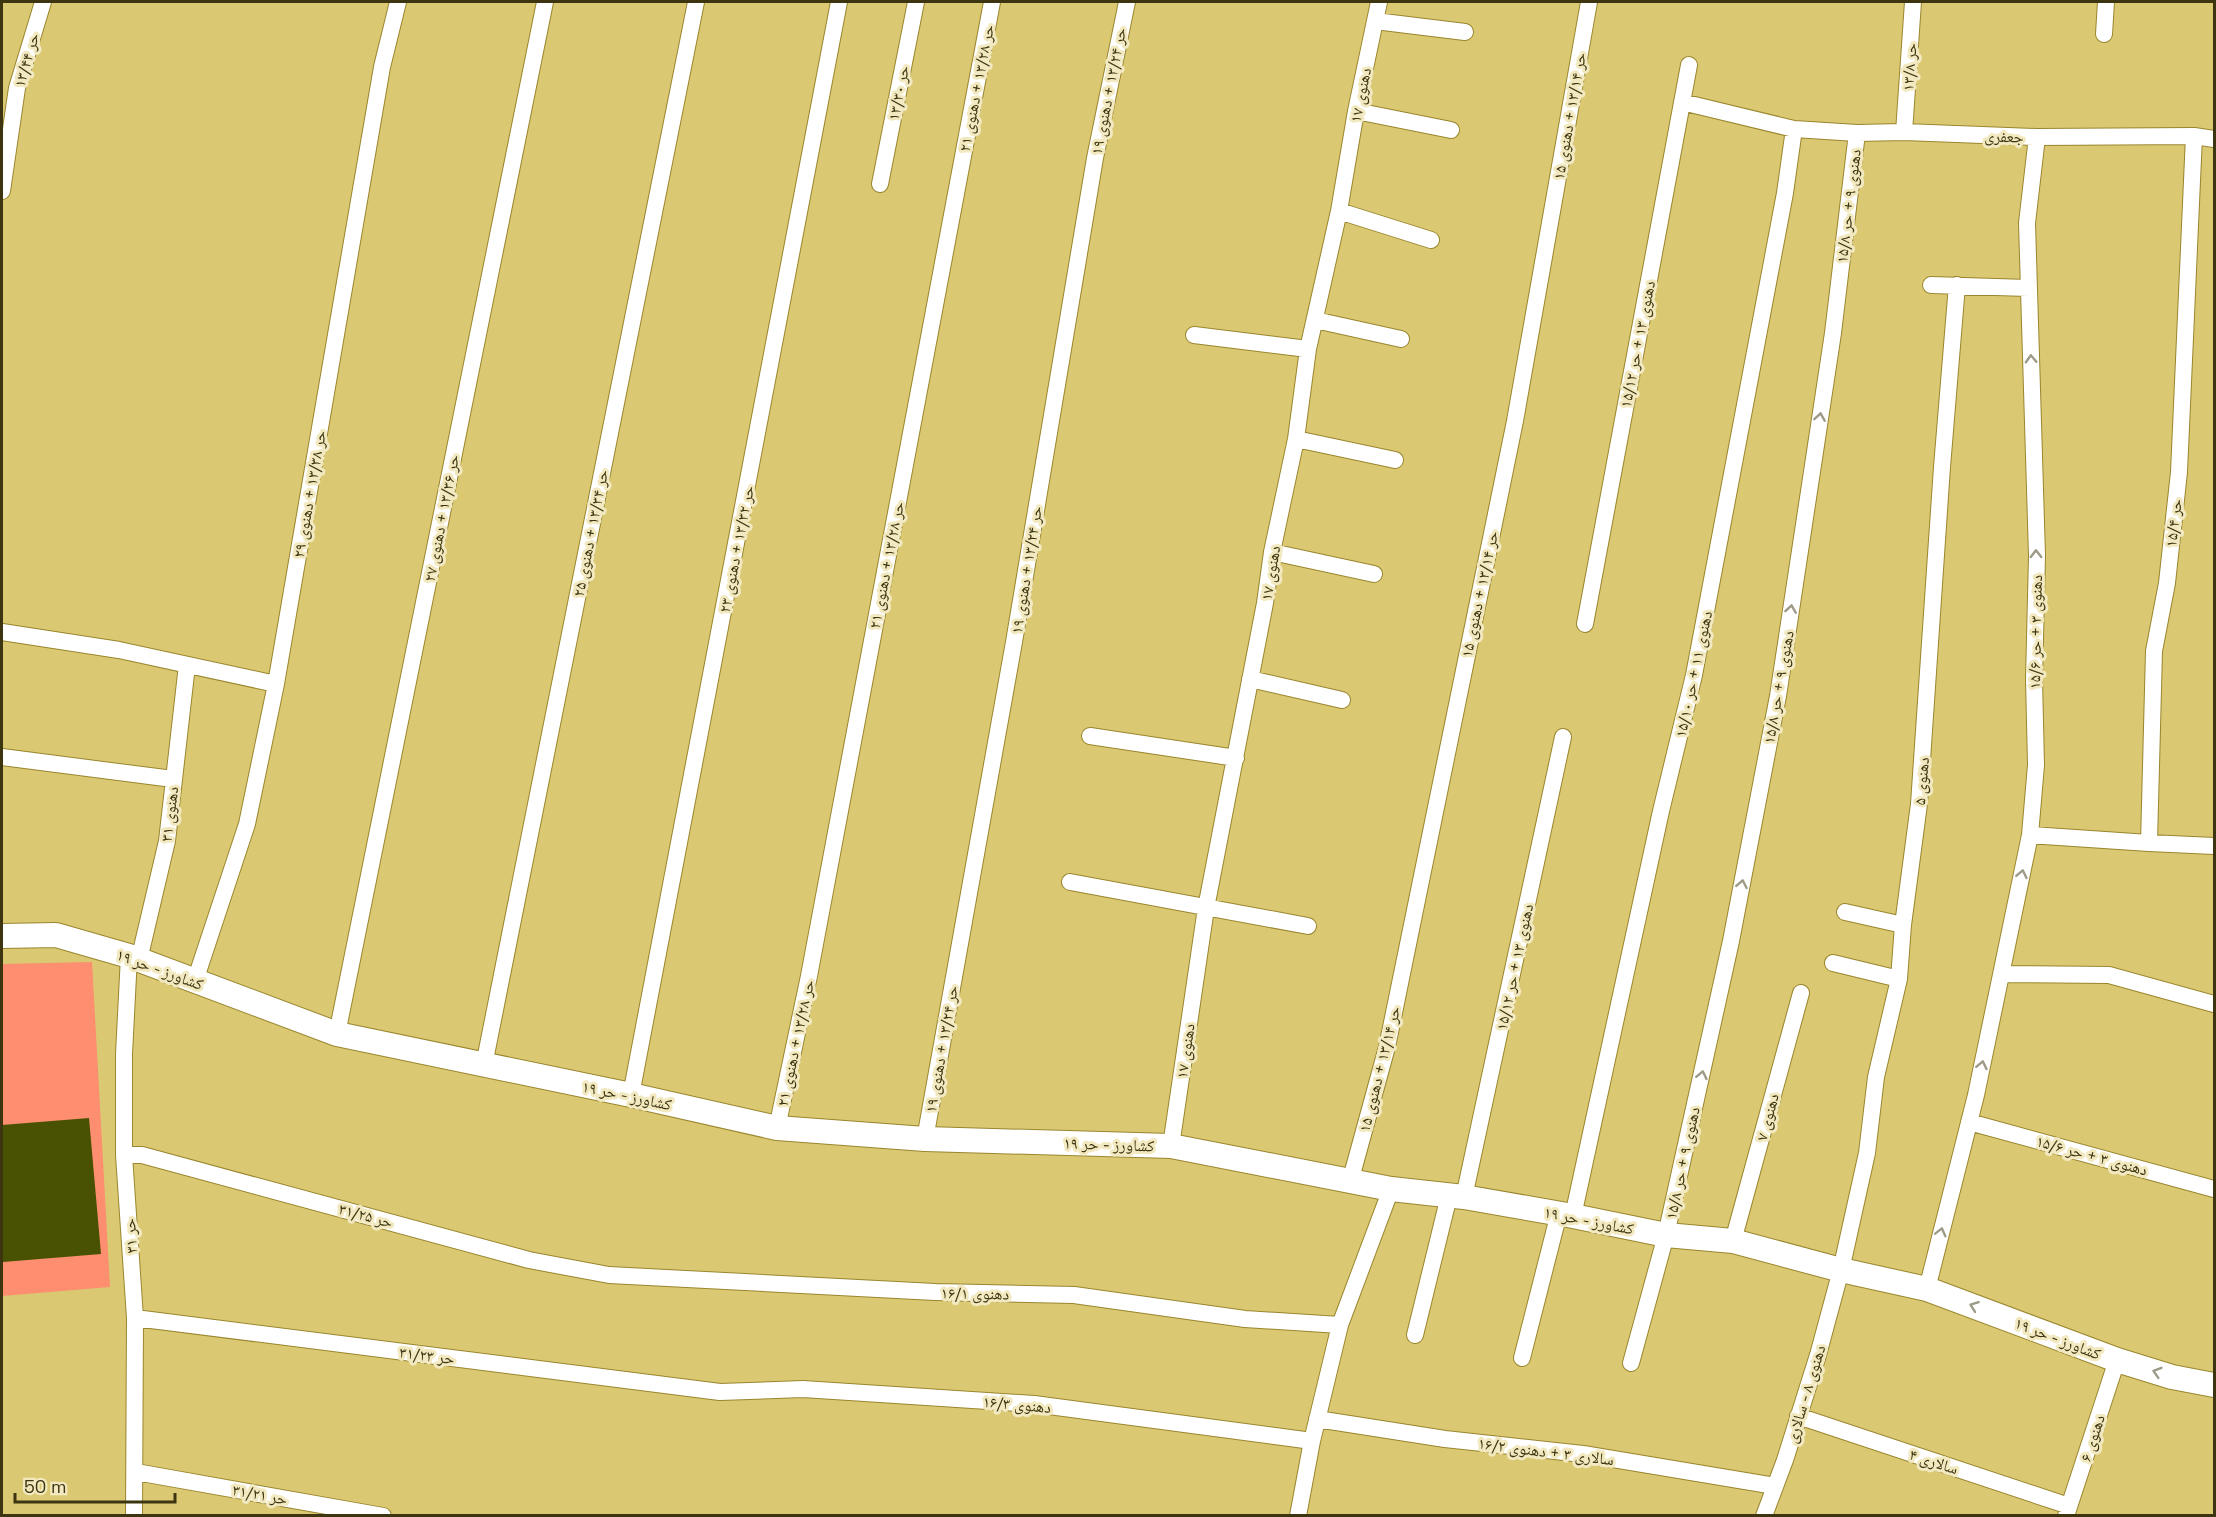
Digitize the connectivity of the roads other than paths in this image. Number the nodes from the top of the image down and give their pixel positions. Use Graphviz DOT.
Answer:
graph roads {
  1 [pos="43,2"];
  2 [pos="398,2"];
  3 [pos="545,2"];
  4 [pos="696,2"];
  5 [pos="839,2"];
  6 [pos="916,2"];
  7 [pos="992,2"];
  8 [pos="1127,2"];
  9 [pos="1379,2"];
  10 [pos="1590,2"];
  11 [pos="1913,2"];
  12 [pos="2106,2"];
  13 [pos="1375,21"];
  14 [pos="1465,32"];
  15 [pos="2103,34"];
  16 [pos="1689,65"];
  17 [pos="1682,102"];
  18 [pos="1356,111"];
  19 [pos="1794,129"];
  20 [pos="1451,130"];
  21 [pos="1904,132"];
  22 [pos="1857,133"];
  23 [pos="2194,136"];
  24 [pos="2037,137"];
  25 [pos="2214,139"];
  26 [pos="879,184"];
  27 [pos="2,190"];
  28 [pos="1339,211"];
  29 [pos="1431,240"];
  30 [pos="1931,285"];
  31 [pos="1957,285"];
  32 [pos="2028,288"];
  33 [pos="1315,320"];
  34 [pos="1194,335"];
  35 [pos="1401,339"];
  36 [pos="1308,349"];
  37 [pos="1296,439"];
  38 [pos="1395,460"];
  39 [pos="1272,552"];
  40 [pos="1374,574"];
  41 [pos="1585,624"];
  42 [pos="2,632"];
  43 [pos="187,665"];
  44 [pos="1250,679"];
  45 [pos="276,684"];
  46 [pos="1341,700"];
  47 [pos="1090,736"];
  48 [pos="1563,737"];
  49 [pos="2,758"];
  50 [pos="1236,758"];
  51 [pos="173,779"];
  52 [pos="2030,835"];
  53 [pos="2149,843"];
  54 [pos="2214,846"];
  55 [pos="1070,882"];
  56 [pos="1206,908"];
  57 [pos="1845,912"];
  58 [pos="1903,925"];
  59 [pos="1308,926"];
  60 [pos="2,936"];
  61 [pos="134,958"];
  62 [pos="1833,963"];
  63 [pos="2001,974"];
  64 [pos="1899,979"];
  65 [pos="195,981"];
  66 [pos="1801,993"];
  67 [pos="2214,1004"];
  68 [pos="336,1034"];
  69 [pos="484,1065"];
  70 [pos="631,1095"];
  71 [pos="1969,1122"];
  72 [pos="777,1128"];
  73 [pos="925,1139"];
  74 [pos="1171,1146"];
  75 [pos="124,1155"];
  76 [pos="1350,1182"];
  77 [pos="1391,1189"];
  78 [pos="2214,1189"];
  79 [pos="1457,1197"];
  80 [pos="1566,1215"];
  81 [pos="1666,1234"];
  82 [pos="1733,1241"];
  83 [pos="1841,1270"];
  84 [pos="609,1275"];
  85 [pos="1927,1289"];
  86 [pos="135,1318"];
  87 [pos="1340,1325"];
  88 [pos="1415,1335"];
  89 [pos="1522,1358"];
  90 [pos="2117,1360"];
  91 [pos="1631,1363"];
  92 [pos="2214,1384"];
  93 [pos="720,1392"];
  94 [pos="1798,1416"];
  95 [pos="1317,1419"];
  96 [pos="1312,1441"];
  97 [pos="136,1472"];
  98 [pos="1774,1486"];
  99 [pos="2067,1511"];
  100 [pos="134,1515"];
  101 [pos="383,1515"];
  102 [pos="1298,1515"];
  103 [pos="1764,1515"];
  1 -- 27 [label="street, حر ۱۳/۴۴"];
  2 -- 45 [label="street, حر ۱۳/۳۸ + دهنوی ۲۹"];
  3 -- 68 [label="street, حر ۱۳/۳۶ + دهنوی ۲۷"];
  4 -- 69 [label="street, حر ۱۳/۳۴ + دهنوی ۲۵"];
  5 -- 70 [label="street, حر ۱۳/۳۲ + دهنوی ۲۳"];
  6 -- 26 [label="street, حر ۱۳/۳۰"];
  7 -- 72 [label="street, حر ۱۳/۲۸ + دهنوی ۲۱"];
  8 -- 73 [label="street, حر ۱۳/۲۴ + دهنوی ۱۹"];
  9 -- 13 [label="street, دهنوی ۱۷"];
  10 -- 76 [label="street, حر ۱۳/۱۴ + دهنوی ۱۵"];
  11 -- 21 [label="street, حر ۱۳/۸"];
  12 -- 15 [label="street"];
  13 -- 14 [label="street"];
  13 -- 18 [label="street, دهنوی ۱۷"];
  16 -- 17 [label="street, دهنوی ۱۳ + حر ۱۵/۱۲"];
  17 -- 19 [label="street, جعفری"];
  17 -- 41 [label="street, دهنوی ۱۳ + حر ۱۵/۱۲"];
  18 -- 20 [label="street"];
  18 -- 28 [label="street, دهنوی ۱۷"];
  19 -- 22 [label="street, جعفری"];
  19 -- 80 [label="street, دهنوی ۱۱ + حر ۱۵/۱۰"];
  21 -- 22 [label="street, جعفری"];
  21 -- 24 [label="street, جعفری"];
  81 -- 22 [label="street, دهنوی ۹ + حر ۱۵/۸, one-way"];
  23 -- 24 [label="street, جعفری"];
  23 -- 25 [label="street, جعفری"];
  23 -- 53 [label="street, حر ۱۵/۴"];
  24 -- 32 [label="street, دهنوی ۳ + حر ۱۵/۶"];
  28 -- 29 [label="street"];
  28 -- 33 [label="street, دهنوی ۱۷"];
  30 -- 31 [label="street"];
  31 -- 32 [label="street"];
  31 -- 58 [label="street, دهنوی ۵"];
  52 -- 32 [label="street, دهنوی ۳ + حر ۱۵/۶, one-way"];
  33 -- 35 [label="street"];
  33 -- 36 [label="street, دهنوی ۱۷"];
  34 -- 36 [label="street"];
  36 -- 37 [label="street, دهنوی ۱۷"];
  37 -- 38 [label="street"];
  37 -- 39 [label="street, دهنوی ۱۷"];
  39 -- 40 [label="street"];
  39 -- 44 [label="street, دهنوی ۱۷"];
  42 -- 43 [label="street"];
  43 -- 45 [label="street"];
  43 -- 51 [label="street, دهنوی ۳۱"];
  44 -- 46 [label="street"];
  44 -- 50 [label="street, دهنوی ۱۷"];
  45 -- 65 [label="street, حر ۱۳/۳۸ + دهنوی ۲۹"];
  47 -- 50 [label="street"];
  48 -- 79 [label="street, دهنوی ۱۳ + حر ۱۵/۱۲"];
  49 -- 51 [label="street"];
  50 -- 56 [label="street, دهنوی ۱۷"];
  51 -- 61 [label="street, دهنوی ۳۱"];
  52 -- 53 [label="street"];
  63 -- 52 [label="street, دهنوی ۳ + حر ۱۵/۶, one-way"];
  53 -- 54 [label="street"];
  55 -- 56 [label="street"];
  56 -- 59 [label="street"];
  56 -- 74 [label="street, دهنوی ۱۷"];
  57 -- 58 [label="street"];
  58 -- 64 [label="street, دهنوی ۵"];
  60 -- 61 [label="street, کشاورز - حر ۱۹"];
  61 -- 65 [label="street, کشاورز - حر ۱۹"];
  61 -- 75 [label="street, حر ۳۱"];
  62 -- 64 [label="street"];
  63 -- 67 [label="street"];
  71 -- 63 [label="street, دهنوی ۳ + حر ۱۵/۶, one-way"];
  64 -- 83 [label="street, دهنوی ۵"];
  65 -- 68 [label="street, کشاورز - حر ۱۹"];
  66 -- 82 [label="street, دهنوی ۷"];
  68 -- 69 [label="street, کشاورز - حر ۱۹"];
  69 -- 70 [label="street, کشاورز - حر ۱۹"];
  70 -- 72 [label="street, کشاورز - حر ۱۹"];
  71 -- 78 [label="street, دهنوی ۳ + حر ۱۵/۶"];
  85 -- 71 [label="street, دهنوی ۳ + حر ۱۵/۶, one-way"];
  72 -- 73 [label="street, کشاورز - حر ۱۹"];
  73 -- 74 [label="street, کشاورز - حر ۱۹"];
  74 -- 76 [label="street, کشاورز - حر ۱۹"];
  75 -- 84 [label="street, حر ۳۱/۲۵"];
  75 -- 86 [label="street, حر ۳۱"];
  76 -- 77 [label="street, کشاورز - حر ۱۹"];
  77 -- 79 [label="street, کشاورز - حر ۱۹"];
  77 -- 87 [label="street"];
  79 -- 80 [label="street, کشاورز - حر ۱۹"];
  79 -- 88 [label="street, دهنوی ۱۳ + حر ۱۵/۱۲"];
  80 -- 81 [label="street, کشاورز - حر ۱۹"];
  80 -- 89 [label="street, دهنوی ۱۱ + حر ۱۵/۱۰"];
  81 -- 82 [label="street, کشاورز - حر ۱۹"];
  81 -- 91 [label="street, دهنوی ۹ + حر ۱۵/۸"];
  82 -- 83 [label="street, کشاورز - حر ۱۹"];
  83 -- 85 [label="street, کشاورز - حر ۱۹"];
  83 -- 94 [label="street, دهنوی ۸ - سالاری"];
  84 -- 87 [label="street, دهنوی ۱۶/۱"];
  90 -- 85 [label="street, کشاورز - حر ۱۹, one-way"];
  86 -- 93 [label="street, حر ۳۱/۲۳"];
  86 -- 97 [label="street, حر ۳۱"];
  87 -- 95 [label="street"];
  92 -- 90 [label="street, کشاورز - حر ۱۹, one-way"];
  90 -- 99 [label="street, دهنوی ۶"];
  93 -- 96 [label="street, دهنوی ۱۶/۳"];
  94 -- 98 [label="street, دهنوی ۸ - سالاری"];
  94 -- 99 [label="street, سالاری ۴"];
  95 -- 96 [label="street"];
  95 -- 98 [label="street, سالاری ۳ + دهنوی ۱۶/۲"];
  96 -- 102 [label="street"];
  97 -- 100 [label="street, حر ۳۱"];
  97 -- 101 [label="street, حر ۳۱/۲۱"];
  98 -- 103 [label="street, دهنوی ۸ - سالاری"];
}
